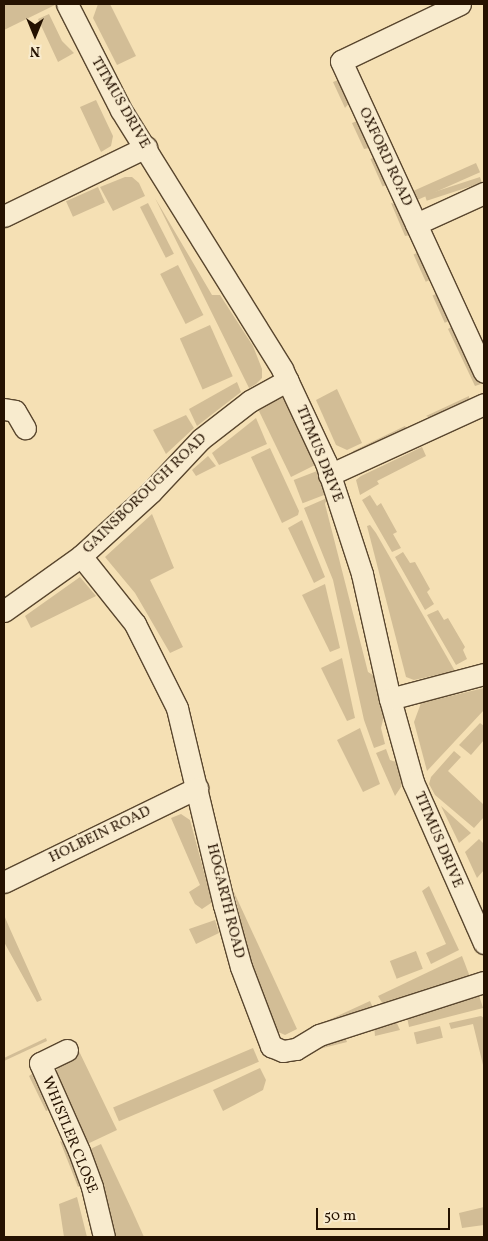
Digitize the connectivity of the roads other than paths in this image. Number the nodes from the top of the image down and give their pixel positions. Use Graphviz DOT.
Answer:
graph roads {
  1 [pos="66,4"];
  2 [pos="460,4"];
  3 [pos="146,147"];
  4 [pos="484,193"];
  5 [pos="4,216"];
  6 [pos="416,224"];
  7 [pos="484,372"];
  8 [pos="288,380"];
  9 [pos="484,404"];
  10 [pos="4,409"];
  11 [pos="25,428"];
  12 [pos="329,475"];
  13 [pos="81,556"];
  14 [pos="4,611"];
  15 [pos="484,674"];
  16 [pos="390,699"];
  17 [pos="197,788"];
  18 [pos="4,882"];
  19 [pos="484,943"];
  20 [pos="484,982"];
  21 [pos="67,1050"];
  22 [pos="104,1237"];
  1 -- 3 [label="street, TITMUS DRIVE"];
  2 -- 6 [label="street, OXFORD ROAD"];
  3 -- 5 [label="street"];
  3 -- 8 [label="street, TITMUS DRIVE"];
  4 -- 6 [label="street"];
  6 -- 7 [label="street, OXFORD ROAD"];
  8 -- 12 [label="street, TITMUS DRIVE"];
  8 -- 13 [label="street, GAINSBOROUGH ROAD"];
  9 -- 12 [label="street"];
  10 -- 11 [label="street"];
  12 -- 16 [label="street, TITMUS DRIVE"];
  13 -- 14 [label="street, GAINSBOROUGH ROAD"];
  13 -- 17 [label="street, HOGARTH ROAD"];
  15 -- 16 [label="street"];
  16 -- 19 [label="street, TITMUS DRIVE"];
  17 -- 18 [label="street, HOLBEIN ROAD"];
  17 -- 20 [label="street, HOGARTH ROAD"];
  21 -- 22 [label="street, WHISTLER CLOSE"];
}
